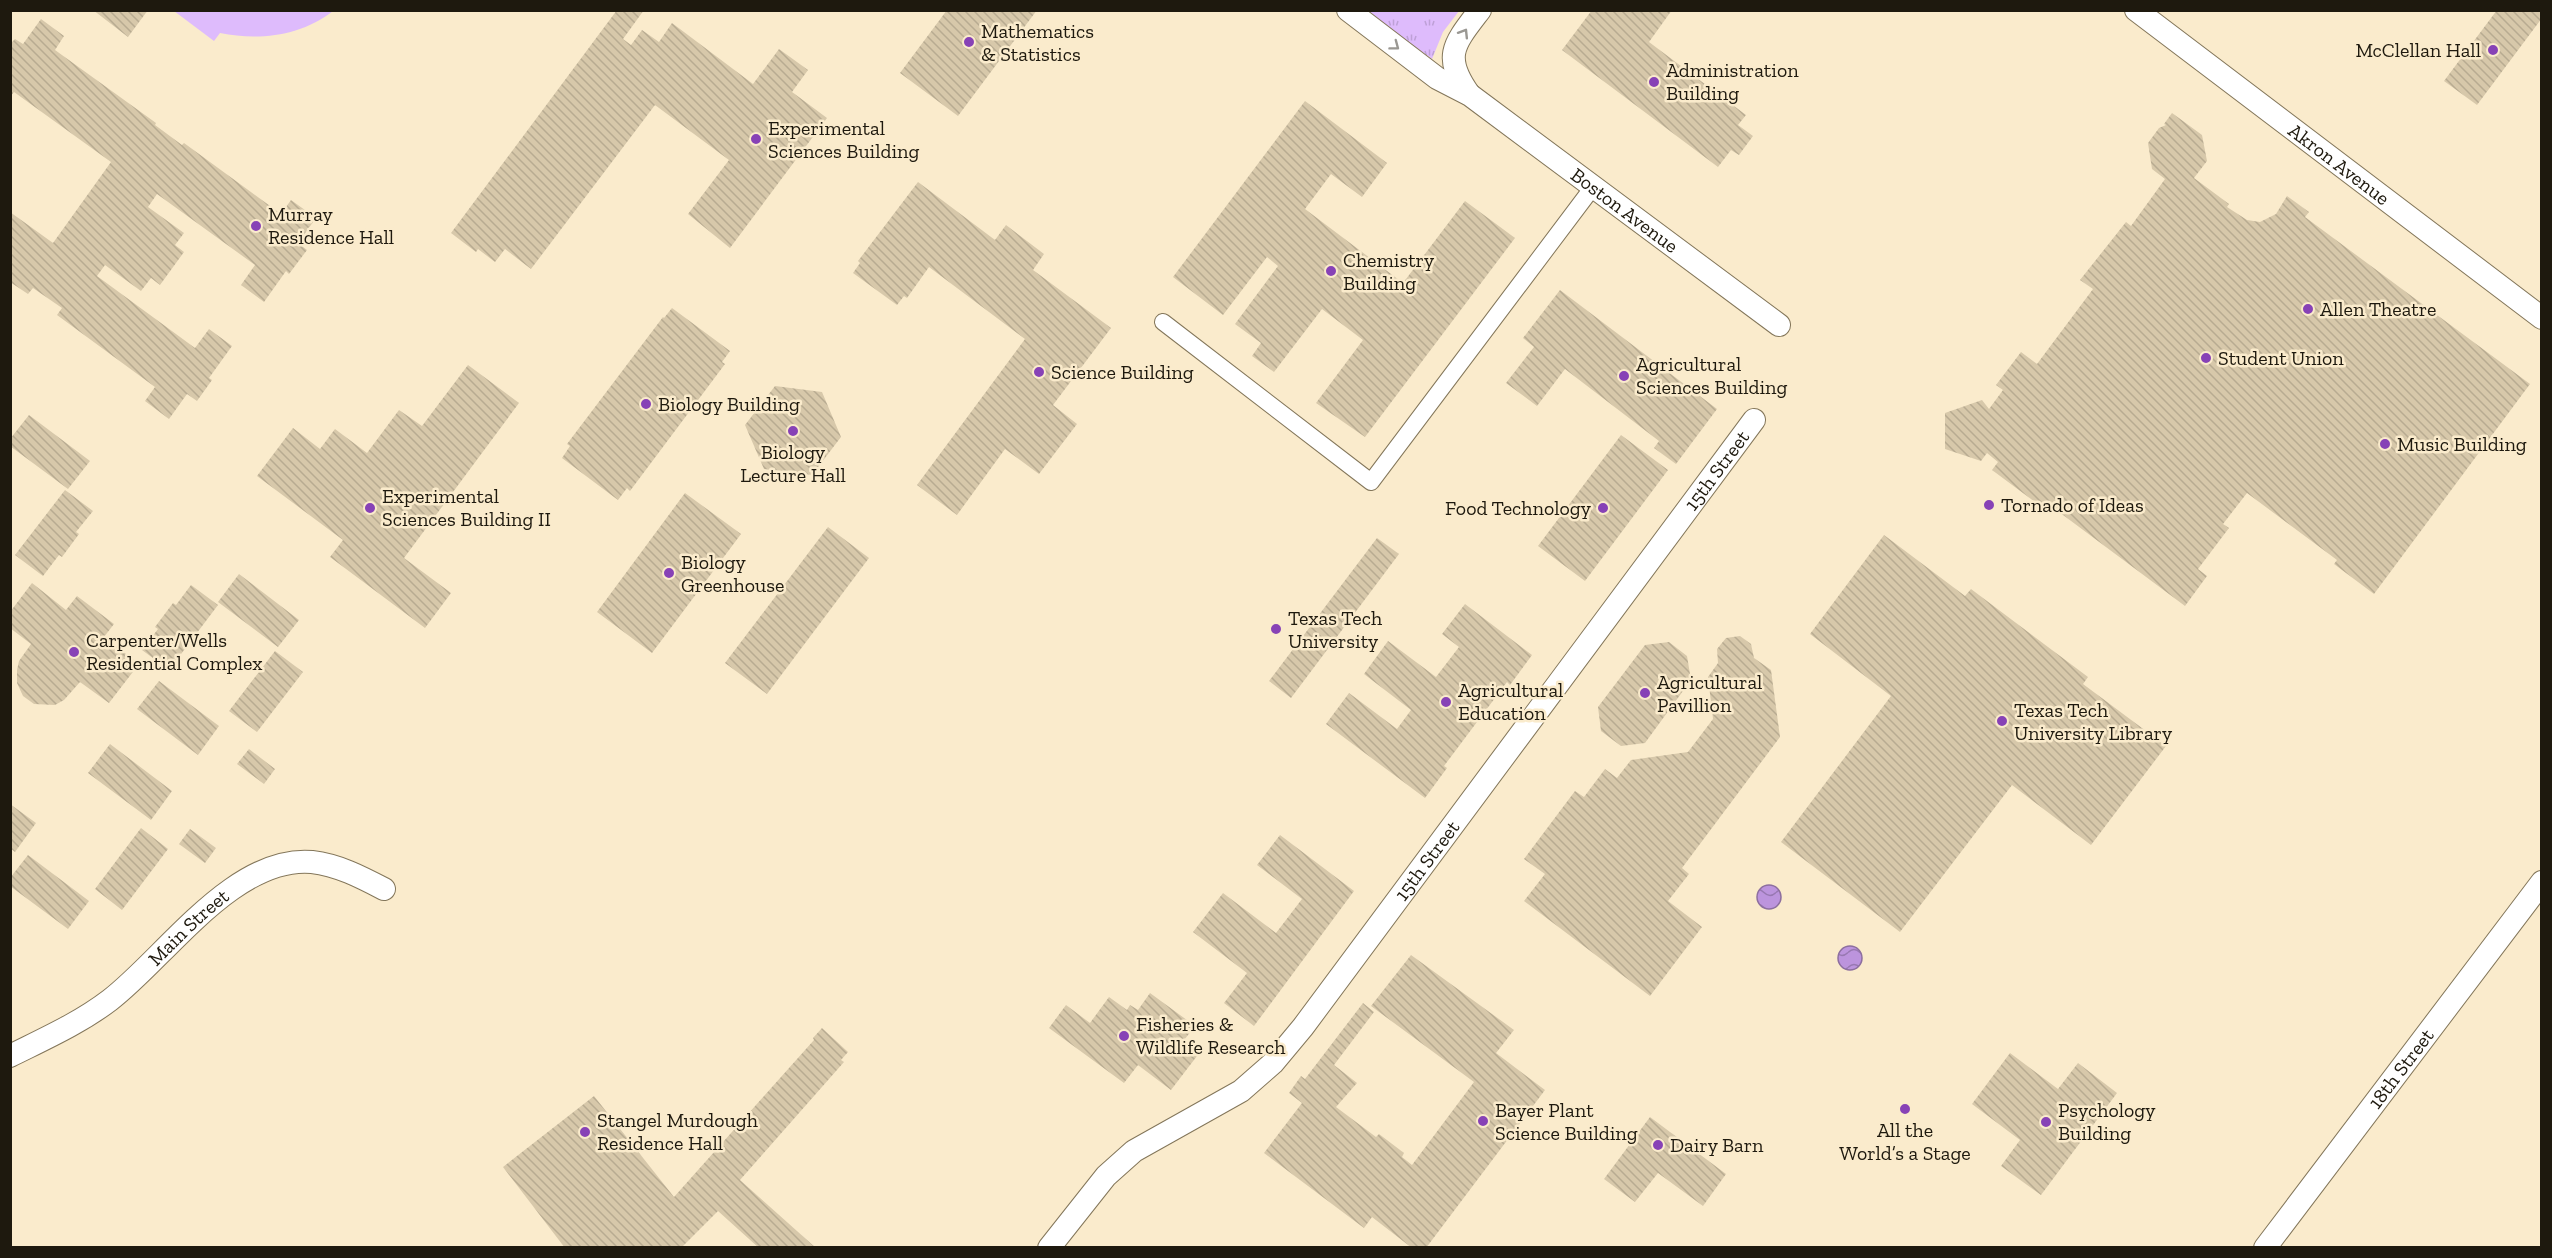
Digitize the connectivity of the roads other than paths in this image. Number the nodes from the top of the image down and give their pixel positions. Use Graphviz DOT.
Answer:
graph roads {
  1 [pos="1348,10"];
  2 [pos="1480,10"];
  3 [pos="2136,10"];
  4 [pos="2162,18"];
  5 [pos="1470,95"];
  6 [pos="1593,187"];
  7 [pos="2541,318"];
  8 [pos="1163,322"];
  9 [pos="1779,325"];
  10 [pos="1754,420"];
  11 [pos="2540,888"];
  12 [pos="384,889"];
  13 [pos="10,1056"];
  14 [pos="1049,1248"];
  15 [pos="2265,1248"];
  1 -- 5 [label="street, Boston Avenue, one-way"];
  5 -- 2 [label="street, Boston Avenue, one-way"];
  3 -- 4 [label="street, Akron Avenue"];
  4 -- 7 [label="street, Akron Avenue"];
  5 -- 6 [label="street, Boston Avenue"];
  6 -- 8 [label="street"];
  6 -- 9 [label="street, Boston Avenue"];
  10 -- 14 [label="street, 15th Street"];
  11 -- 15 [label="street, 18th Street"];
  12 -- 13 [label="street, Main Street"];
}
